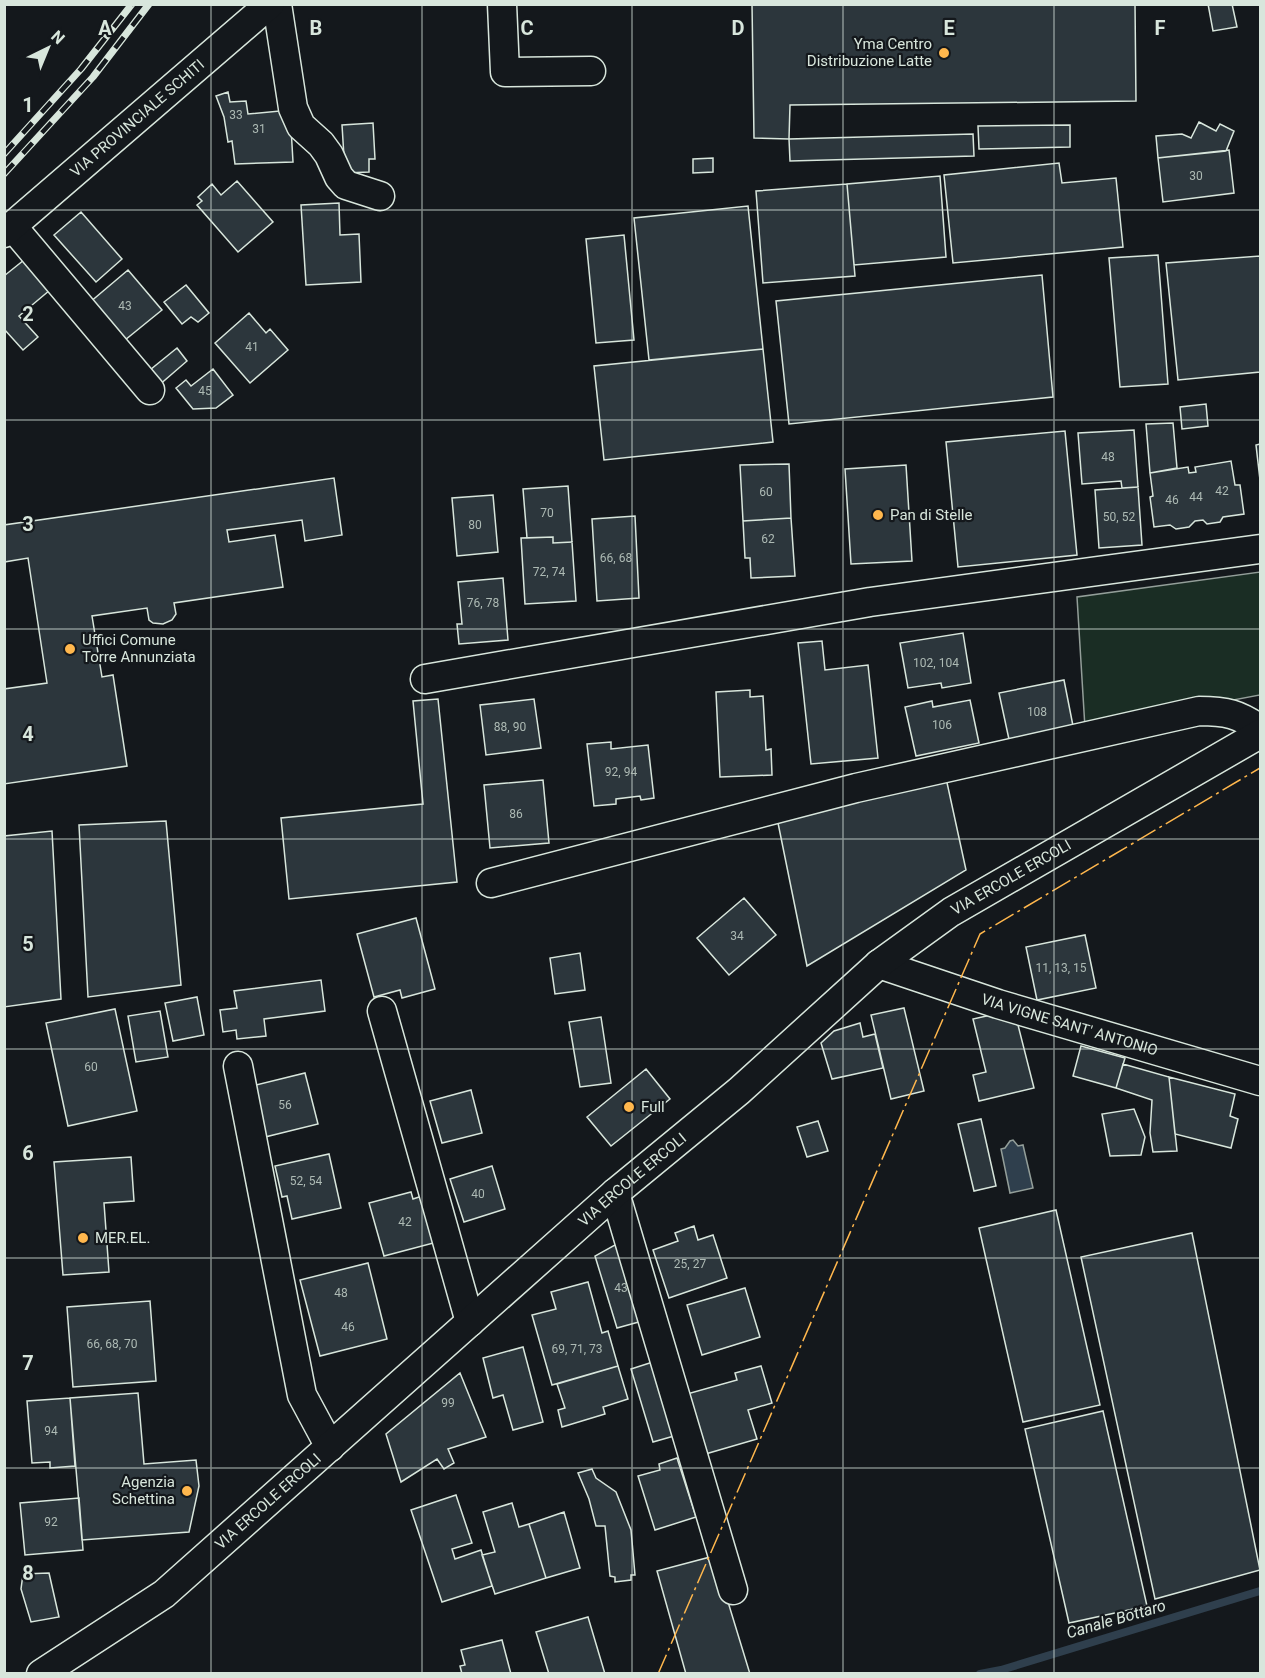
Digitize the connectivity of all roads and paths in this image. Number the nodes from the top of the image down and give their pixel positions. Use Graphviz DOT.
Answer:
graph roads {
  1 [pos="270,4"];
  2 [pos="277,4"];
  3 [pos="502,4"];
  4 [pos="591,71"];
  5 [pos="380,196"];
  6 [pos="8,229"];
  7 [pos="150,390"];
  8 [pos="1260,549"];
  9 [pos="425,679"];
  10 [pos="1260,729"];
  11 [pos="1260,734"];
  12 [pos="491,883"];
  13 [pos="879,964"];
  14 [pos="382,1011"];
  15 [pos="238,1066"];
  16 [pos="1260,1081"];
  17 [pos="615,1193"];
  18 [pos="470,1322"];
  19 [pos="330,1447"];
  20 [pos="734,1590"];
  21 [pos="41,1674"];
  1 -- 6 [label="street, VIA PROVINCIALE SCHITI"];
  2 -- 5 [label="street"];
  3 -- 4 [label="street"];
  6 -- 7 [label="street"];
  8 -- 9 [label="street"];
  10 -- 12 [label="street"];
  11 -- 13 [label="street, VIA ERCOLE ERCOLI"];
  13 -- 16 [label="street, VIA VIGNE SANT' ANTONIO"];
  13 -- 17 [label="street, VIA ERCOLE ERCOLI"];
  14 -- 18 [label="street"];
  15 -- 19 [label="street"];
  17 -- 18 [label="street, VIA ERCOLE ERCOLI"];
  17 -- 20 [label="street"];
  18 -- 19 [label="street, VIA ERCOLE ERCOLI"];
  19 -- 21 [label="street, VIA ERCOLE ERCOLI"];
}
